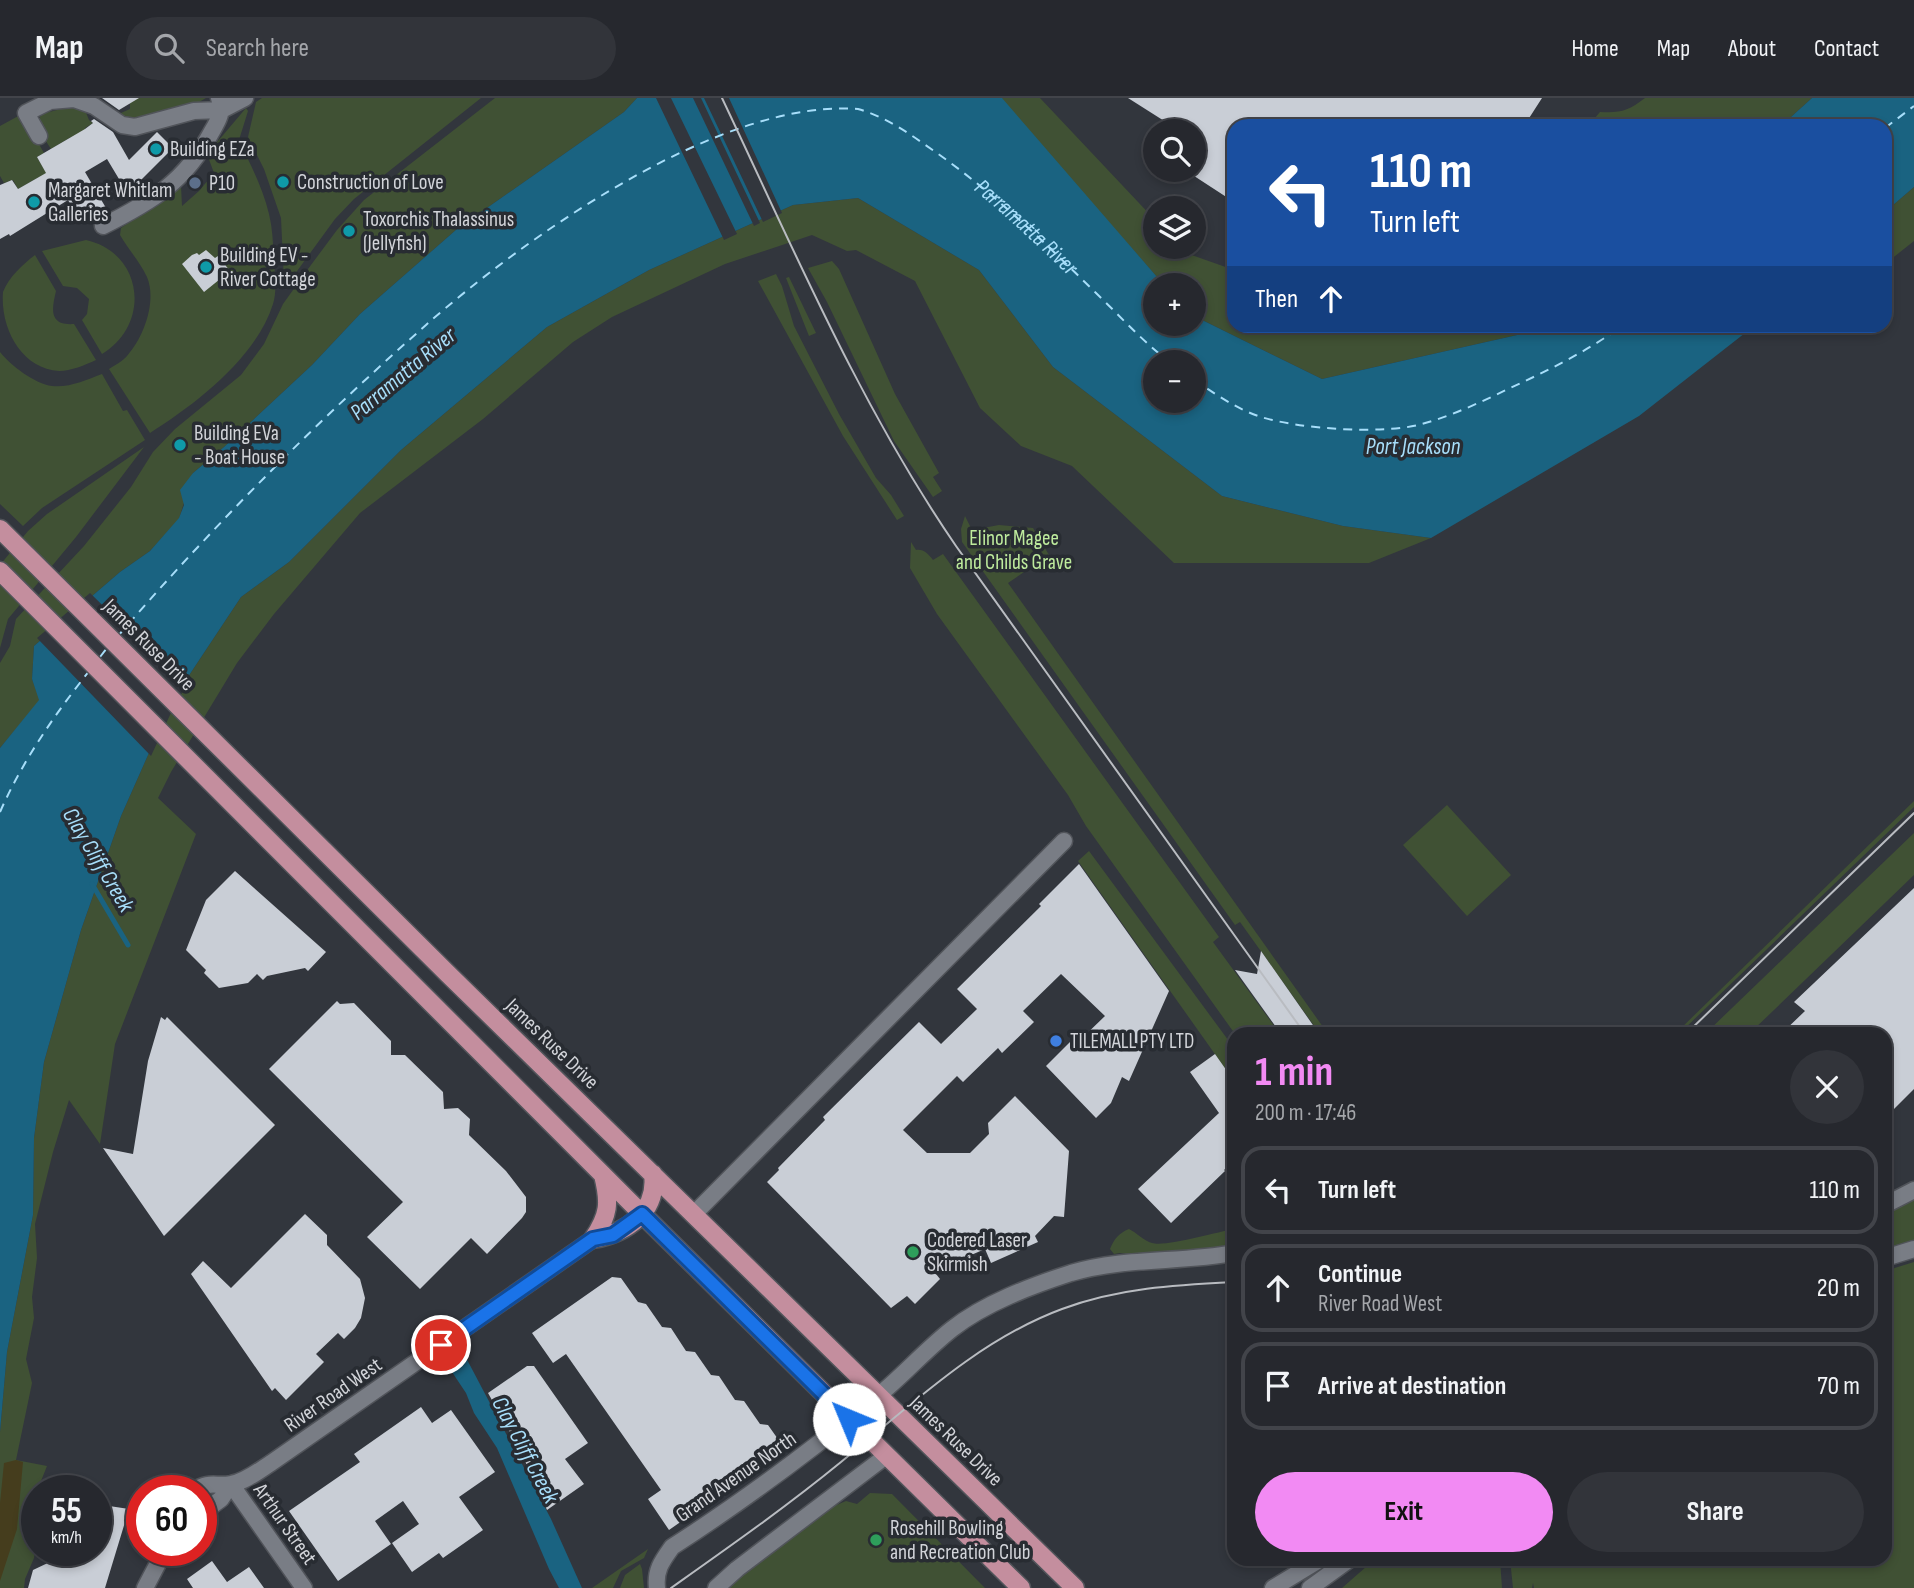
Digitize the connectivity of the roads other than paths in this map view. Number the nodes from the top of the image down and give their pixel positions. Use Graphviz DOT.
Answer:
graph roads {
  1 [pos="245,98"];
  2 [pos="221,104"];
  3 [pos="38,136"];
  4 [pos="103,226"];
  5 [pos="0,529"];
  6 [pos="0,571"];
  7 [pos="1064,841"];
  8 [pos="653,1174"];
  9 [pos="603,1175"];
  10 [pos="1914,1190"];
  11 [pos="1892,1201"];
  12 [pos="642,1214"];
  13 [pos="694,1215"];
  14 [pos="593,1239"];
  15 [pos="1914,1249"];
  16 [pos="1227,1254"];
  17 [pos="1892,1256"];
  18 [pos="878,1396"];
  19 [pos="849,1419"];
  20 [pos="887,1456"];
  21 [pos="217,1483"];
  22 [pos="231,1485"];
  23 [pos="217,1502"];
  24 [pos="148,1566"];
  25 [pos="156,1566"];
  26 [pos="1309,1566"];
  27 [pos="1340,1566"];
  28 [pos="144,1588"];
  29 [pos="304,1588"];
  30 [pos="657,1588"];
  31 [pos="716,1588"];
  32 [pos="1021,1588"];
  33 [pos="1075,1588"];
  34 [pos="1273,1588"];
  35 [pos="1310,1588"];
  1 -- 2 [label="street"];
  2 -- 3 [label="street"];
  2 -- 4 [label="street"];
  5 -- 8 [label="main road, James Ruse Drive"];
  6 -- 9 [label="main road"];
  7 -- 13 [label="street"];
  8 -- 12 [label="main road"];
  8 -- 13 [label="main road, James Ruse Drive"];
  9 -- 12 [label="main road"];
  9 -- 14 [label="main road"];
  10 -- 11 [label="street"];
  12 -- 14 [label="main road"];
  12 -- 19 [label="main road"];
  13 -- 18 [label="main road, James Ruse Drive"];
  14 -- 22 [label="street, River Road West"];
  15 -- 17 [label="street"];
  16 -- 18 [label="street, Grand Avenue North"];
  18 -- 19 [label="street, Grand Avenue North"];
  18 -- 33 [label="main road, James Ruse Drive"];
  19 -- 20 [label="main road"];
  19 -- 30 [label="street, Grand Avenue North"];
  20 -- 31 [label="street"];
  20 -- 32 [label="main road"];
  21 -- 22 [label="street, River Road West"];
  22 -- 23 [label="street, River Road West"];
  22 -- 29 [label="street, Arthur Street"];
  24 -- 28 [label="street"];
  25 -- 28 [label="street"];
  26 -- 34 [label="street"];
  27 -- 35 [label="street"];
}
